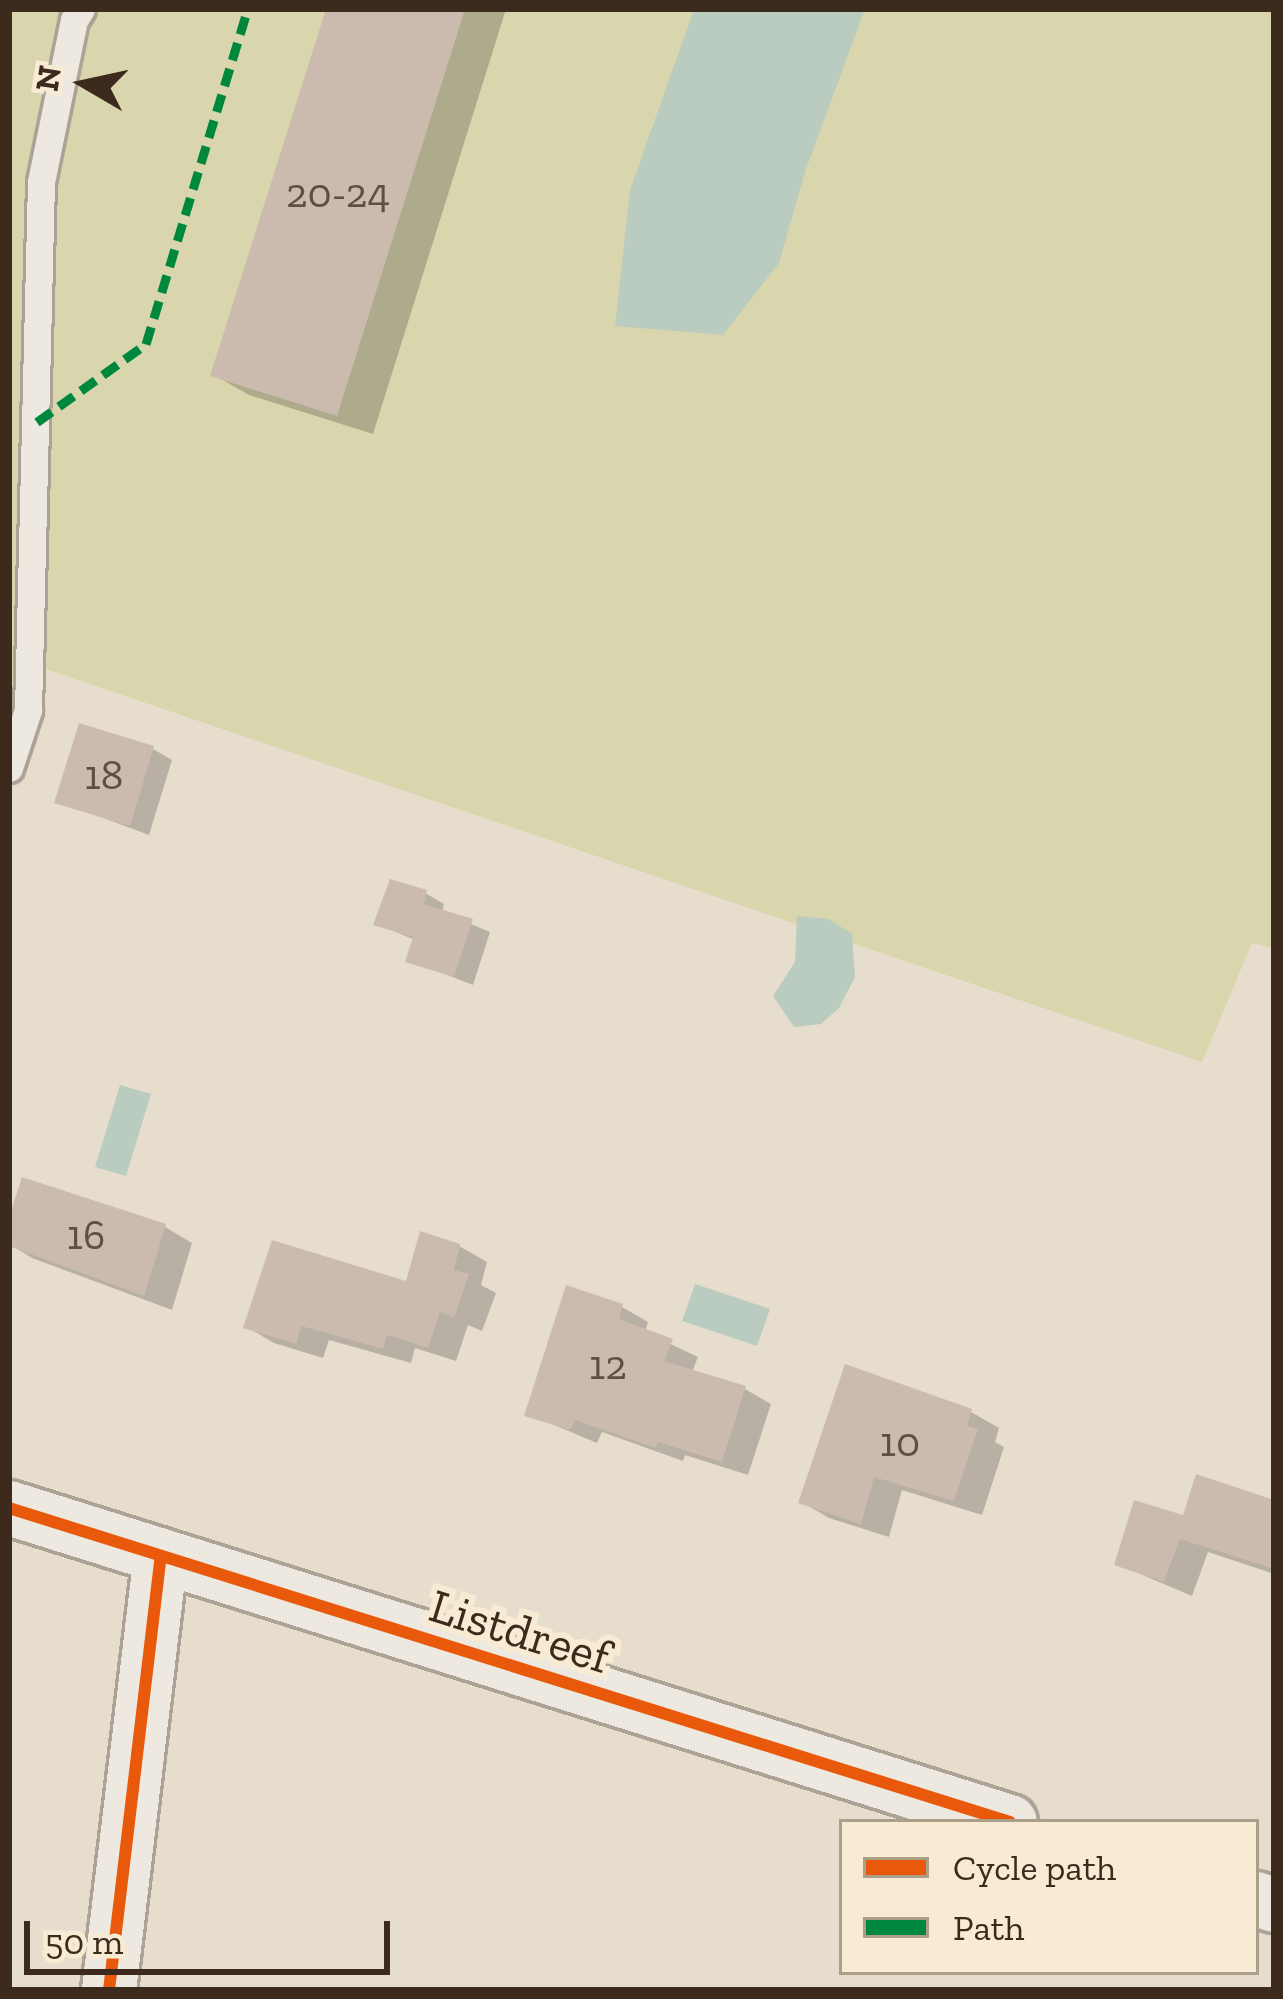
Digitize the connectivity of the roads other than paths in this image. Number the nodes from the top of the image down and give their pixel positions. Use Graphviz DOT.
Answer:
graph roads {
  1 [pos="81,9"];
  2 [pos="9,768"];
  3 [pos="9,1508"];
  4 [pos="161,1556"];
  5 [pos="1000,1819"];
  6 [pos="109,1990"];
  1 -- 2 [label="lane"];
  3 -- 4 [label="street, Listdreef"];
  4 -- 5 [label="street, Listdreef"];
  4 -- 6 [label="street"];
}
